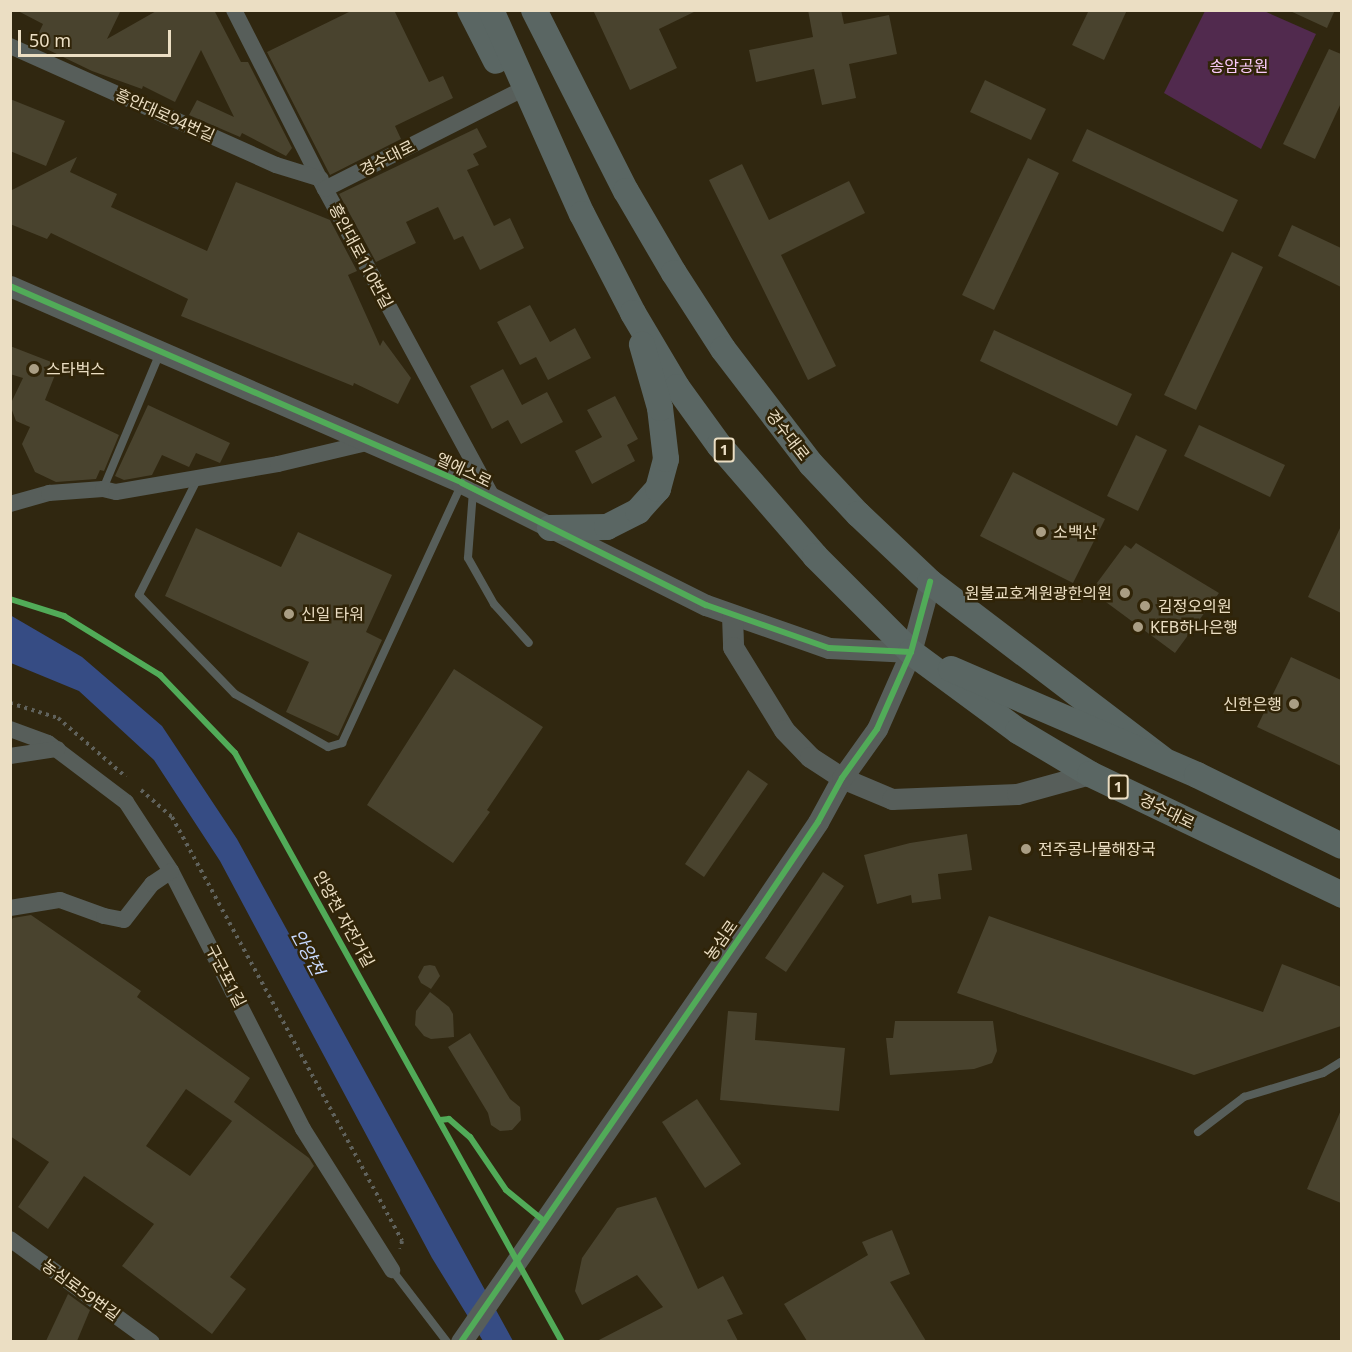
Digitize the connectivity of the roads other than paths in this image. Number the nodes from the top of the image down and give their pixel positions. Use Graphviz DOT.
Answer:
graph roads {
  1 [pos="234,10"];
  2 [pos="470,10"];
  3 [pos="491,10"];
  4 [pos="534,10"];
  5 [pos="553,10"];
  6 [pos="10,46"];
  7 [pos="513,94"];
  8 [pos="323,184"];
  9 [pos="626,191"];
  10 [pos="582,214"];
  11 [pos="10,286"];
  12 [pos="633,313"];
  13 [pos="160,353"];
  14 [pos="367,443"];
  15 [pos="198,478"];
  16 [pos="468,485"];
  17 [pos="103,489"];
  18 [pos="493,499"];
  19 [pos="10,504"];
  20 [pos="550,528"];
  21 [pos="930,582"];
  22 [pos="732,615"];
  23 [pos="529,643"];
  24 [pos="911,652"];
  25 [pos="10,729"];
  26 [pos="57,749"];
  27 [pos="10,756"];
  28 [pos="1162,759"];
  29 [pos="1090,774"];
  30 [pos="842,778"];
  31 [pos="1341,846"];
  32 [pos="171,871"];
  33 [pos="1341,895"];
  34 [pos="10,908"];
  35 [pos="1341,1061"];
  36 [pos="1197,1132"];
  37 [pos="10,1239"];
  38 [pos="392,1270"];
  39 [pos="152,1341"];
  40 [pos="447,1341"];
  41 [pos="461,1341"];
  1 -- 8 [label="street, 흥안대로110번길"];
  2 -- 7 [label="main road"];
  3 -- 10 [label="main road, 경수대로 / 1"];
  4 -- 9 [label="main road, 경수대로"];
  5 -- 9 [label="main road"];
  6 -- 8 [label="street, 흥안대로94번길"];
  7 -- 8 [label="street, 경수대로"];
  7 -- 10 [label="main road"];
  8 -- 18 [label="street, 흥안대로110번길"];
  9 -- 21 [label="main road, 경수대로"];
  10 -- 12 [label="main road, 경수대로 / 1"];
  11 -- 13 [label="street, 엘에스로"];
  12 -- 20 [label="main road"];
  12 -- 24 [label="main road, 경수대로 / 1"];
  13 -- 14 [label="street, 엘에스로"];
  13 -- 17 [label="lane"];
  14 -- 15 [label="street"];
  14 -- 16 [label="street, 엘에스로"];
  15 -- 16 [label="lane"];
  15 -- 17 [label="street"];
  16 -- 18 [label="street, 엘에스로"];
  16 -- 23 [label="lane"];
  17 -- 19 [label="street"];
  18 -- 20 [label="street, 엘에스로"];
  20 -- 22 [label="street, 엘에스로"];
  21 -- 24 [label="street, 농심로"];
  21 -- 28 [label="main road, 경수대로"];
  22 -- 24 [label="street, 엘에스로"];
  22 -- 30 [label="street"];
  24 -- 28 [label="main road, 경수대로"];
  24 -- 29 [label="main road, 경수대로 / 1"];
  24 -- 30 [label="street, 농심로"];
  25 -- 26 [label="street, 구군포1길"];
  26 -- 27 [label="street"];
  26 -- 32 [label="street, 구군포1길"];
  28 -- 31 [label="main road, 경수대로"];
  29 -- 30 [label="street"];
  29 -- 33 [label="main road, 경수대로 / 1"];
  30 -- 41 [label="street, 농심로"];
  32 -- 34 [label="street"];
  32 -- 38 [label="street, 구군포1길"];
  35 -- 36 [label="lane"];
  37 -- 39 [label="street, 농심로59번길"];
  38 -- 40 [label="lane"];
}
